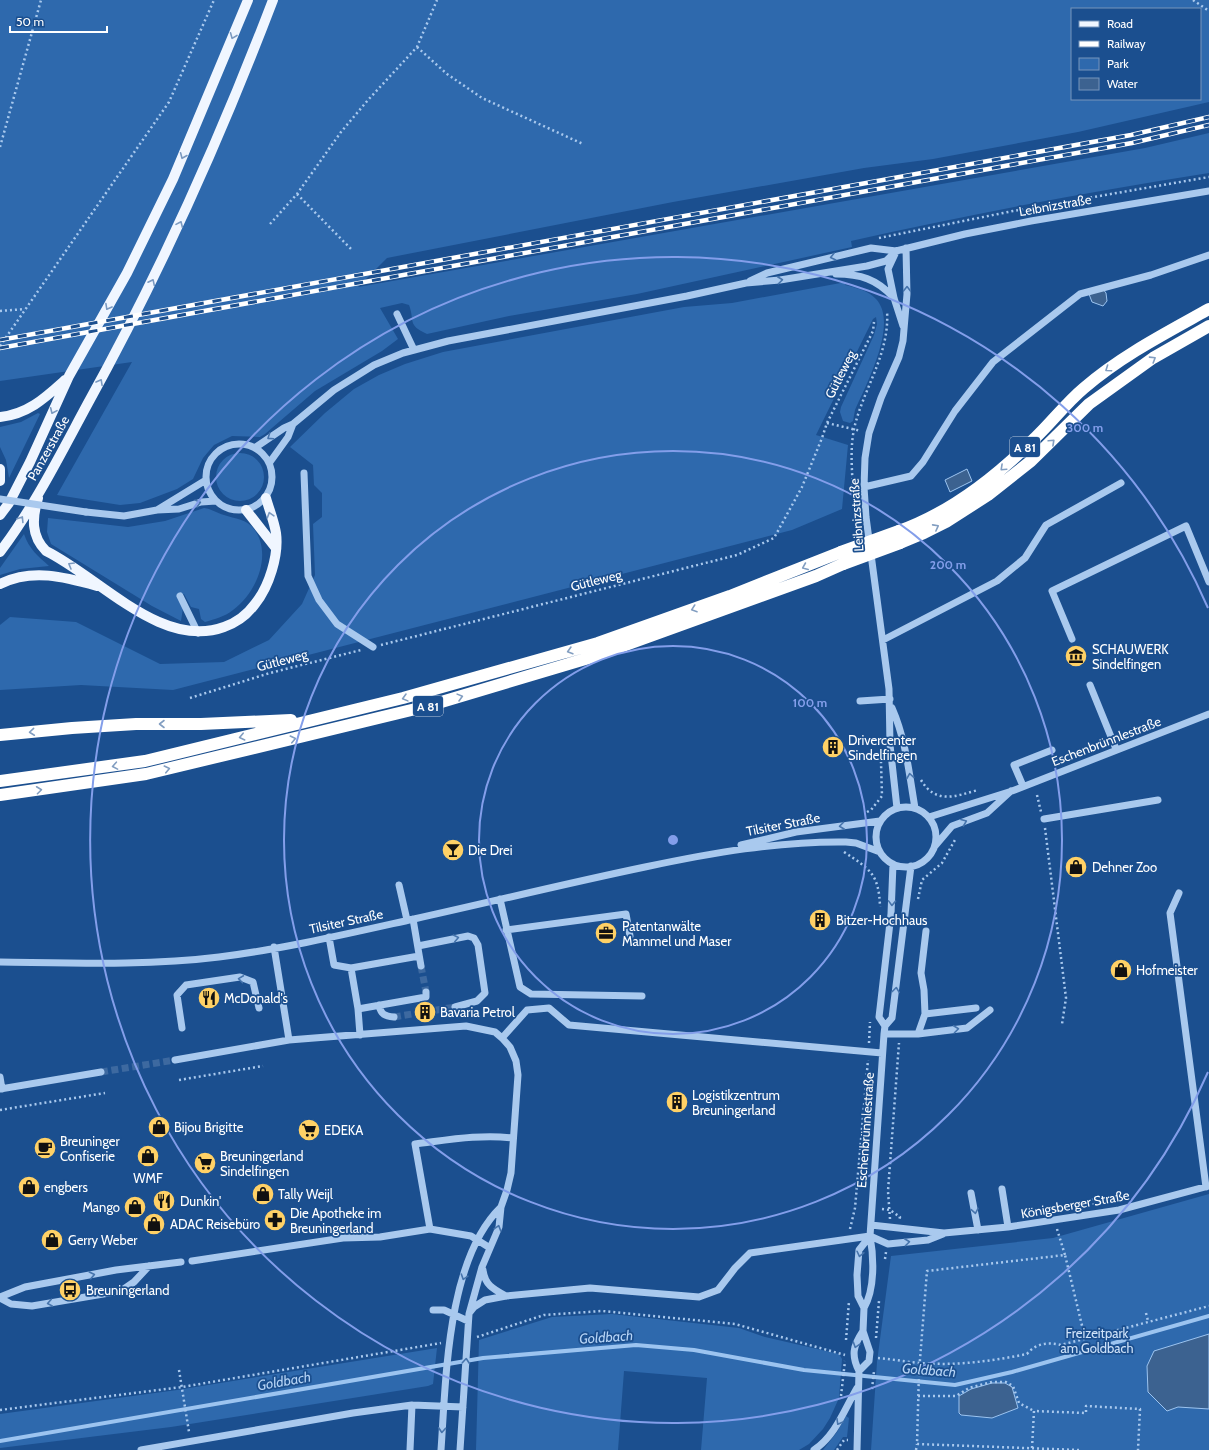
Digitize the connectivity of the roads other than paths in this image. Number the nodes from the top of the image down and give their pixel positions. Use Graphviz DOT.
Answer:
graph roads {
  1 [pos="248,0"];
  2 [pos="273,0"];
  3 [pos="1209,191"];
  4 [pos="906,248"];
  5 [pos="896,251"];
  6 [pos="1209,255"];
  7 [pos="814,274"];
  8 [pos="746,283"];
  9 [pos="894,298"];
  10 [pos="1209,308"];
  11 [pos="397,314"];
  12 [pos="1209,326"];
  13 [pos="904,328"];
  14 [pos="414,350"];
  15 [pos="69,376"];
  16 [pos="0,417"];
  17 [pos="292,424"];
  18 [pos="256,447"];
  19 [pos="270,462"];
  20 [pos="0,469"];
  21 [pos="304,473"];
  22 [pos="47,478"];
  23 [pos="206,480"];
  24 [pos="0,481"];
  25 [pos="1121,483"];
  26 [pos="864,487"];
  27 [pos="266,498"];
  28 [pos="0,499"];
  29 [pos="216,501"];
  30 [pos="157,510"];
  31 [pos="246,510"];
  32 [pos="0,514"];
  33 [pos="899,537"];
  34 [pos="275,547"];
  35 [pos="0,552"];
  36 [pos="842,558"];
  37 [pos="1209,582"];
  38 [pos="0,584"];
  39 [pos="103,588"];
  40 [pos="180,596"];
  41 [pos="198,633"];
  42 [pos="1072,639"];
  43 [pos="883,640"];
  44 [pos="373,647"];
  45 [pos="1090,685"];
  46 [pos="860,701"];
  47 [pos="890,702"];
  48 [pos="1209,714"];
  49 [pos="321,719"];
  50 [pos="0,735"];
  51 [pos="1116,749"];
  52 [pos="1052,750"];
  53 [pos="0,781"];
  54 [pos="1023,786"];
  55 [pos="1012,791"];
  56 [pos="0,795"];
  57 [pos="1158,800"];
  58 [pos="897,808"];
  59 [pos="914,808"];
  60 [pos="929,818"];
  61 [pos="1044,819"];
  62 [pos="880,821"];
  63 [pos="935,846"];
  64 [pos="880,852"];
  65 [pos="691,858"];
  66 [pos="893,864"];
  67 [pos="911,866"];
  68 [pos="399,885"];
  69 [pos="1179,893"];
  70 [pos="500,899"];
  71 [pos="410,920"];
  72 [pos="506,930"];
  73 [pos="926,931"];
  74 [pos="630,936"];
  75 [pos="329,937"];
  76 [pos="418,946"];
  77 [pos="274,947"];
  78 [pos="419,956"];
  79 [pos="0,962"];
  80 [pos="421,966"];
  81 [pos="351,968"];
  82 [pos="426,992"];
  83 [pos="642,996"];
  84 [pos="379,1005"];
  85 [pos="455,1007"];
  86 [pos="259,1008"];
  87 [pos="976,1008"];
  88 [pos="358,1009"];
  89 [pos="990,1010"];
  90 [pos="925,1014"];
  91 [pos="394,1017"];
  92 [pos="885,1026"];
  93 [pos="182,1028"];
  94 [pos="884,1034"];
  95 [pos="918,1034"];
  96 [pos="360,1035"];
  97 [pos="502,1038"];
  98 [pos="289,1040"];
  99 [pos="882,1053"];
  100 [pos="175,1060"];
  101 [pos="101,1072"];
  102 [pos="0,1077"];
  103 [pos="1,1089"];
  104 [pos="513,1138"];
  105 [pos="1207,1186"];
  106 [pos="1002,1189"];
  107 [pos="972,1193"];
  108 [pos="501,1207"];
  109 [pos="871,1225"];
  110 [pos="1008,1227"];
  111 [pos="430,1229"];
  112 [pos="978,1230"];
  113 [pos="944,1233"];
  114 [pos="870,1236"];
  115 [pos="478,1241"];
  116 [pos="490,1248"];
  117 [pos="192,1261"];
  118 [pos="181,1262"];
  119 [pos="149,1266"];
  120 [pos="482,1267"];
  121 [pos="506,1296"];
  122 [pos="0,1298"];
  123 [pos="864,1308"];
  124 [pos="434,1310"];
  125 [pos="454,1314"];
  126 [pos="468,1317"];
  127 [pos="863,1331"];
  128 [pos="859,1371"];
  129 [pos="858,1388"];
  130 [pos="412,1405"];
  131 [pos="444,1406"];
  132 [pos="463,1407"];
  133 [pos="141,1450"];
  134 [pos="410,1450"];
  135 [pos="441,1450"];
  136 [pos="460,1450"];
  137 [pos="814,1450"];
  138 [pos="857,1450"];
  1 -- 15 [label="main road, one-way"];
  22 -- 2 [label="main road, Panzerstraße, one-way"];
  3 -- 4 [label="street, Leibnizstraße"];
  4 -- 5 [label="street, Leibnizstraße"];
  13 -- 4 [label="street, Leibnizstraße, one-way"];
  5 -- 7 [label="street"];
  5 -- 8 [label="street, one-way"];
  5 -- 9 [label="street, Leibnizstraße"];
  6 -- 26 [label="street"];
  8 -- 7 [label="street, one-way"];
  7 -- 9 [label="street"];
  8 -- 14 [label="street"];
  9 -- 13 [label="street, Leibnizstraße"];
  10 -- 33 [label="highway, A 81, one-way"];
  11 -- 14 [label="street"];
  33 -- 12 [label="highway, A 81, one-way"];
  13 -- 26 [label="street, Leibnizstraße"];
  14 -- 17 [label="street"];
  15 -- 16 [label="main road"];
  15 -- 32 [label="main road, one-way"];
  17 -- 18 [label="street, one-way"];
  17 -- 19 [label="street"];
  18 -- 19 [label="street"];
  18 -- 23 [label="street"];
  19 -- 27 [label="street"];
  20 -- 24 [label="main road"];
  21 -- 44 [label="street"];
  35 -- 22 [label="main road, Panzerstraße, one-way"];
  39 -- 22 [label="main road, one-way"];
  23 -- 29 [label="street"];
  23 -- 30 [label="street"];
  25 -- 43 [label="street"];
  26 -- 43 [label="street, Leibnizstraße"];
  27 -- 31 [label="street"];
  34 -- 27 [label="main road, one-way"];
  28 -- 30 [label="street, bridge"];
  30 -- 29 [label="street, one-way"];
  29 -- 31 [label="street"];
  31 -- 34 [label="main road"];
  33 -- 36 [label="highway, A 81, bridge"];
  34 -- 41 [label="main road"];
  36 -- 49 [label="highway, A 81, one-way"];
  56 -- 36 [label="highway, A 81, one-way"];
  37 -- 42 [label="street"];
  38 -- 39 [label="main road"];
  39 -- 41 [label="main road"];
  40 -- 41 [label="street"];
  43 -- 47 [label="street, Leibnizstraße"];
  45 -- 51 [label="street"];
  46 -- 47 [label="street"];
  47 -- 58 [label="street, Leibnizstraße"];
  59 -- 47 [label="street, Leibnizstraße, one-way"];
  48 -- 51 [label="street, Eschenbrünnlestraße"];
  49 -- 50 [label="highway, one-way"];
  49 -- 53 [label="highway, A 81, one-way"];
  51 -- 54 [label="street, Eschenbrünnlestraße"];
  52 -- 54 [label="street"];
  54 -- 55 [label="street, Eschenbrünnlestraße"];
  55 -- 60 [label="street, Eschenbrünnlestraße"];
  63 -- 55 [label="street, Eschenbrünnlestraße, one-way"];
  57 -- 61 [label="street"];
  58 -- 59 [label="street"];
  58 -- 62 [label="street"];
  59 -- 60 [label="street"];
  60 -- 63 [label="street"];
  62 -- 64 [label="street"];
  62 -- 65 [label="street, Tilsiter Straße, one-way"];
  63 -- 67 [label="street"];
  64 -- 65 [label="street, Tilsiter Straße"];
  64 -- 66 [label="street"];
  65 -- 70 [label="street, Tilsiter Straße"];
  66 -- 67 [label="street"];
  66 -- 92 [label="street, Eschenbrünnlestraße, one-way"];
  92 -- 67 [label="street, Eschenbrünnlestraße, one-way"];
  68 -- 71 [label="street"];
  69 -- 105 [label="street"];
  70 -- 71 [label="street, Tilsiter Straße"];
  70 -- 72 [label="street"];
  71 -- 75 [label="street, Tilsiter Straße"];
  71 -- 76 [label="street"];
  72 -- 74 [label="street"];
  72 -- 83 [label="street"];
  73 -- 90 [label="street"];
  75 -- 77 [label="street, Tilsiter Straße"];
  75 -- 81 [label="street"];
  76 -- 78 [label="street"];
  76 -- 85 [label="street, one-way"];
  77 -- 79 [label="street, Tilsiter Straße"];
  77 -- 98 [label="street"];
  78 -- 80 [label="street"];
  78 -- 81 [label="street"];
  81 -- 88 [label="street"];
  82 -- 84 [label="street"];
  84 -- 88 [label="street"];
  84 -- 91 [label="street"];
  86 -- 93 [label="street, one-way"];
  87 -- 90 [label="street"];
  88 -- 96 [label="street"];
  95 -- 89 [label="street, one-way"];
  90 -- 95 [label="street"];
  92 -- 94 [label="street, Eschenbrünnlestraße"];
  94 -- 95 [label="street"];
  94 -- 99 [label="street, Eschenbrünnlestraße"];
  96 -- 97 [label="street"];
  96 -- 98 [label="street"];
  97 -- 99 [label="street"];
  97 -- 104 [label="street"];
  98 -- 100 [label="street"];
  99 -- 109 [label="street, Eschenbrünnlestraße"];
  101 -- 103 [label="street"];
  102 -- 103 [label="street"];
  104 -- 108 [label="street"];
  104 -- 111 [label="street"];
  105 -- 110 [label="street, Königsberger Straße"];
  106 -- 110 [label="street"];
  107 -- 112 [label="street, one-way"];
  108 -- 115 [label="street"];
  116 -- 108 [label="street, one-way"];
  109 -- 113 [label="street, Königsberger Straße"];
  109 -- 114 [label="street, Eschenbrünnlestraße"];
  110 -- 112 [label="street, Königsberger Straße"];
  111 -- 115 [label="street"];
  111 -- 117 [label="street"];
  112 -- 113 [label="street, Königsberger Straße"];
  114 -- 113 [label="street, Königsberger Straße, one-way"];
  114 -- 121 [label="street"];
  114 -- 123 [label="street, Eschenbrünnlestraße"];
  114 -- 123 [label="street, Eschenbrünnlestraße, one-way"];
  115 -- 116 [label="street"];
  115 -- 125 [label="street, one-way"];
  116 -- 120 [label="street"];
  118 -- 119 [label="street"];
  122 -- 119 [label="street, one-way"];
  119 -- 122 [label="street, one-way"];
  120 -- 121 [label="street"];
  120 -- 126 [label="street"];
  121 -- 126 [label="street"];
  123 -- 127 [label="street, Eschenbrünnlestraße"];
  124 -- 125 [label="street"];
  125 -- 126 [label="street"];
  125 -- 131 [label="street"];
  132 -- 126 [label="street, one-way"];
  127 -- 128 [label="street, Eschenbrünnlestraße, one-way"];
  127 -- 128 [label="street, Eschenbrünnlestraße"];
  128 -- 129 [label="street"];
  129 -- 137 [label="street, one-way"];
  129 -- 138 [label="street"];
  130 -- 131 [label="street"];
  130 -- 133 [label="street"];
  130 -- 134 [label="street"];
  131 -- 132 [label="street"];
  131 -- 135 [label="street, one-way"];
  132 -- 136 [label="street"];
}
